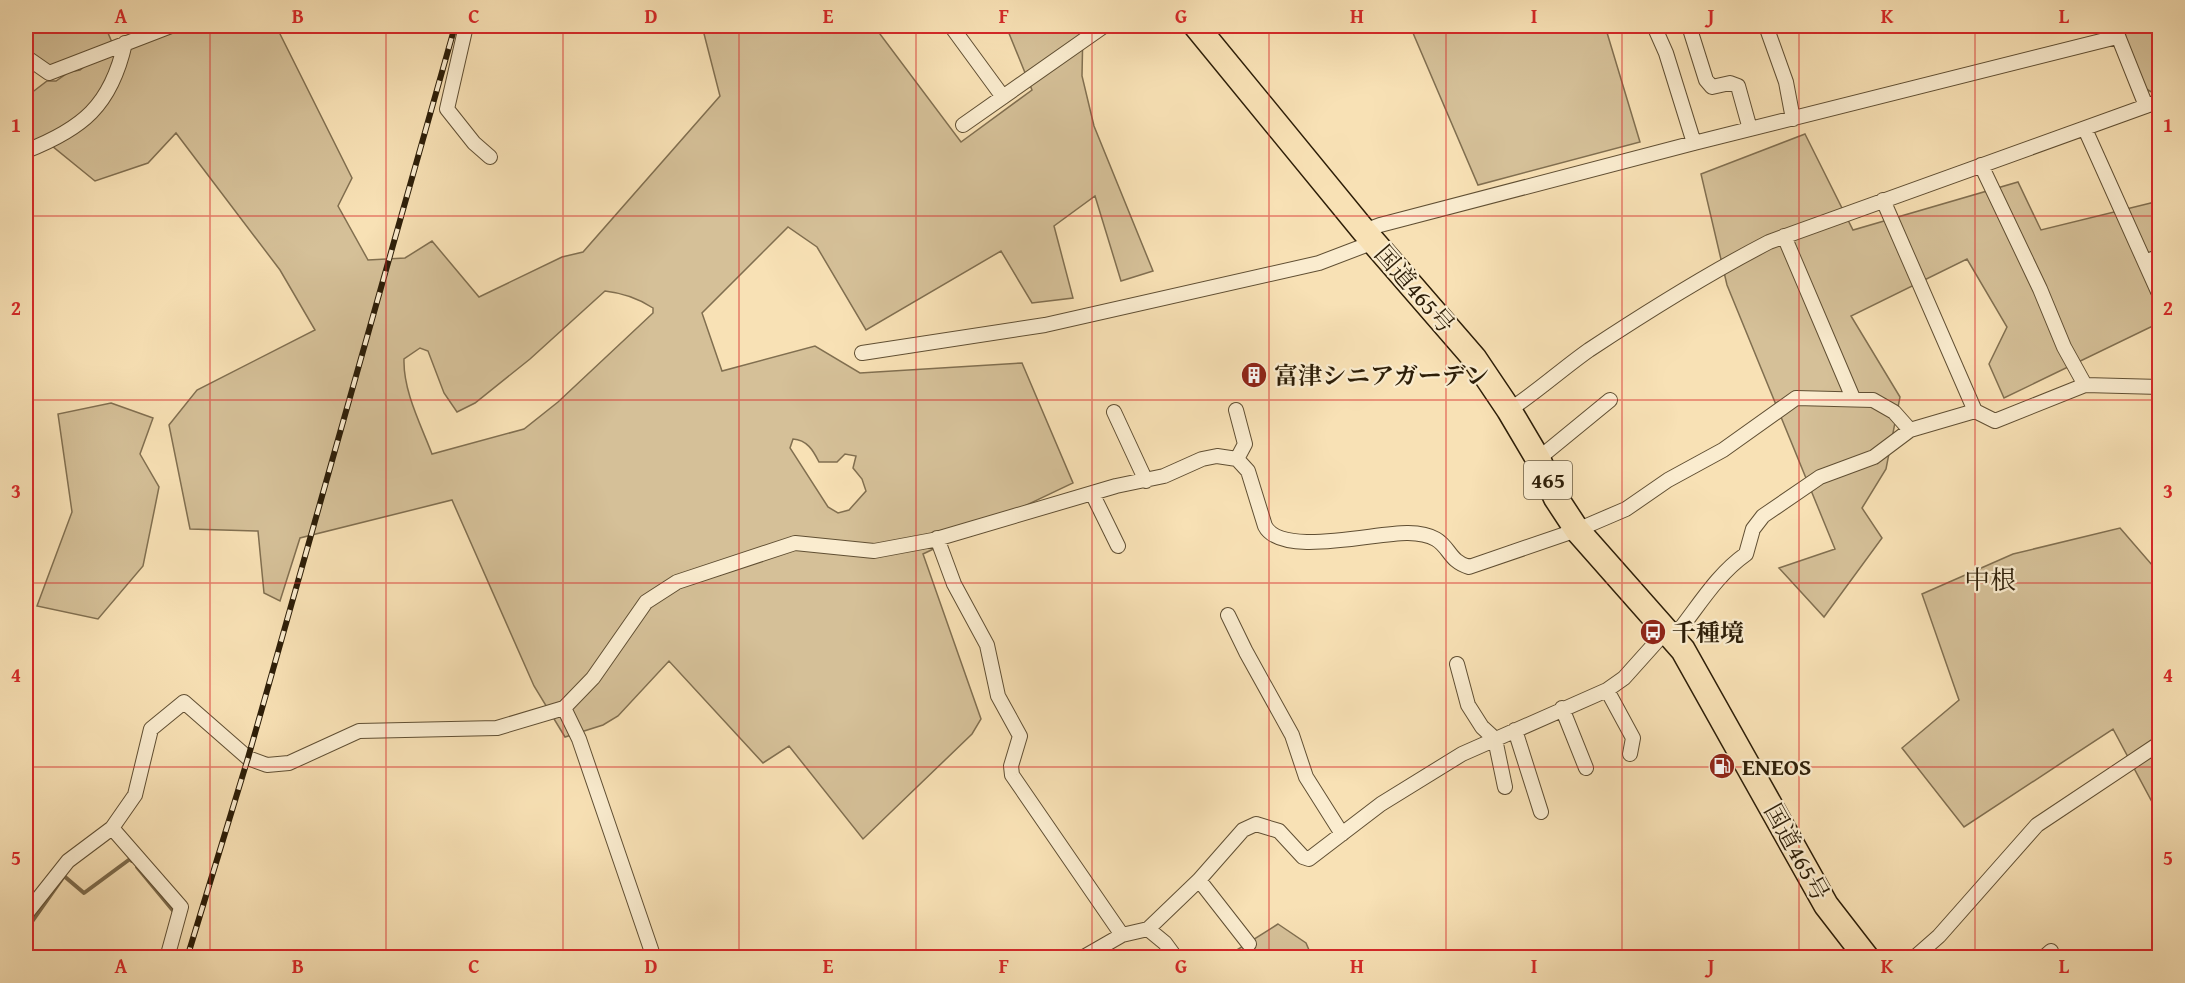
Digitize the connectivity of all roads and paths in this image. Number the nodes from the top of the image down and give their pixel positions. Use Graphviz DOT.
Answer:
graph roads {
  1 [pos="171,26"];
  2 [pos="466,26"];
  3 [pos="951,26"];
  4 [pos="1104,26"];
  5 [pos="1196,26"];
  6 [pos="1654,26"];
  7 [pos="1689,26"];
  8 [pos="1766,26"];
  9 [pos="151,29"];
  10 [pos="2115,31"];
  11 [pos="125,44"];
  12 [pos="26,57"];
  13 [pos="1003,97"];
  14 [pos="2153,103"];
  15 [pos="1793,119"];
  16 [pos="963,125"];
  17 [pos="1750,129"];
  18 [pos="2085,129"];
  19 [pos="1694,143"];
  20 [pos="26,151"];
  21 [pos="490,157"];
  22 [pos="1981,165"];
  23 [pos="1883,200"];
  24 [pos="1784,236"];
  25 [pos="1369,237"];
  26 [pos="2160,256"];
  27 [pos="2145,262"];
  28 [pos="2160,296"];
  29 [pos="862,353"];
  30 [pos="2085,385"];
  31 [pos="2160,387"];
  32 [pos="1853,398"];
  33 [pos="1610,400"];
  34 [pos="1236,410"];
  35 [pos="1509,410"];
  36 [pos="1975,411"];
  37 [pos="1114,412"];
  38 [pos="1910,430"];
  39 [pos="1237,459"];
  40 [pos="1538,459"];
  41 [pos="1146,481"];
  42 [pos="1092,493"];
  43 [pos="1577,530"];
  44 [pos="937,538"];
  45 [pos="1118,546"];
  46 [pos="1228,615"];
  47 [pos="1670,634"];
  48 [pos="1457,664"];
  49 [pos="1607,690"];
  50 [pos="564,708"];
  51 [pos="1562,708"];
  52 [pos="1515,730"];
  53 [pos="1496,739"];
  54 [pos="2160,743"];
  55 [pos="1630,754"];
  56 [pos="1586,768"];
  57 [pos="1505,787"];
  58 [pos="1541,812"];
  59 [pos="112,828"];
  60 [pos="1341,834"];
  61 [pos="1199,880"];
  62 [pos="26,914"];
  63 [pos="1148,929"];
  64 [pos="1122,935"];
  65 [pos="1249,944"];
  66 [pos="1860,956"];
  67 [pos="167,957"];
  68 [pos="654,957"];
  69 [pos="1082,957"];
  70 [pos="1176,957"];
  71 [pos="1914,957"];
  1 -- 9 [label="street"];
  2 -- 21 [label="street"];
  3 -- 13 [label="street"];
  4 -- 13 [label="street"];
  5 -- 25 [label="highway, 国道465号 / 465"];
  6 -- 19 [label="street"];
  7 -- 17 [label="street"];
  8 -- 15 [label="street"];
  9 -- 11 [label="street"];
  10 -- 14 [label="street"];
  10 -- 15 [label="street"];
  11 -- 12 [label="street"];
  11 -- 20 [label="street"];
  13 -- 16 [label="street"];
  14 -- 18 [label="street"];
  15 -- 17 [label="street"];
  17 -- 19 [label="street"];
  18 -- 22 [label="street"];
  18 -- 27 [label="street"];
  19 -- 25 [label="street"];
  22 -- 23 [label="street"];
  22 -- 30 [label="street"];
  23 -- 24 [label="street"];
  23 -- 36 [label="street"];
  24 -- 32 [label="street"];
  24 -- 35 [label="street"];
  25 -- 29 [label="street"];
  25 -- 35 [label="highway, 国道465号 / 465"];
  26 -- 27 [label="street"];
  27 -- 28 [label="street"];
  30 -- 31 [label="street"];
  30 -- 36 [label="street"];
  32 -- 38 [label="street"];
  32 -- 43 [label="street"];
  33 -- 40 [label="street"];
  34 -- 39 [label="street"];
  35 -- 40 [label="highway, 国道465号 / 465"];
  36 -- 38 [label="street"];
  37 -- 41 [label="street"];
  38 -- 47 [label="street"];
  39 -- 41 [label="street"];
  39 -- 43 [label="street"];
  40 -- 43 [label="highway, 国道465号 / 465"];
  41 -- 42 [label="street"];
  42 -- 44 [label="street"];
  42 -- 45 [label="street"];
  43 -- 47 [label="highway, 国道465号 / 465"];
  44 -- 50 [label="street"];
  44 -- 64 [label="street"];
  46 -- 60 [label="street"];
  47 -- 49 [label="street"];
  47 -- 66 [label="highway, 国道465号 / 465"];
  48 -- 53 [label="street"];
  49 -- 51 [label="street"];
  49 -- 55 [label="street"];
  50 -- 59 [label="street"];
  50 -- 68 [label="street"];
  51 -- 52 [label="street"];
  51 -- 56 [label="street"];
  52 -- 53 [label="street"];
  52 -- 58 [label="street"];
  53 -- 57 [label="street"];
  53 -- 60 [label="street"];
  54 -- 71 [label="street"];
  59 -- 62 [label="street"];
  59 -- 67 [label="street"];
  60 -- 61 [label="street"];
  61 -- 63 [label="street"];
  61 -- 65 [label="street"];
  63 -- 64 [label="street"];
  63 -- 70 [label="street"];
  64 -- 69 [label="street"];
}
